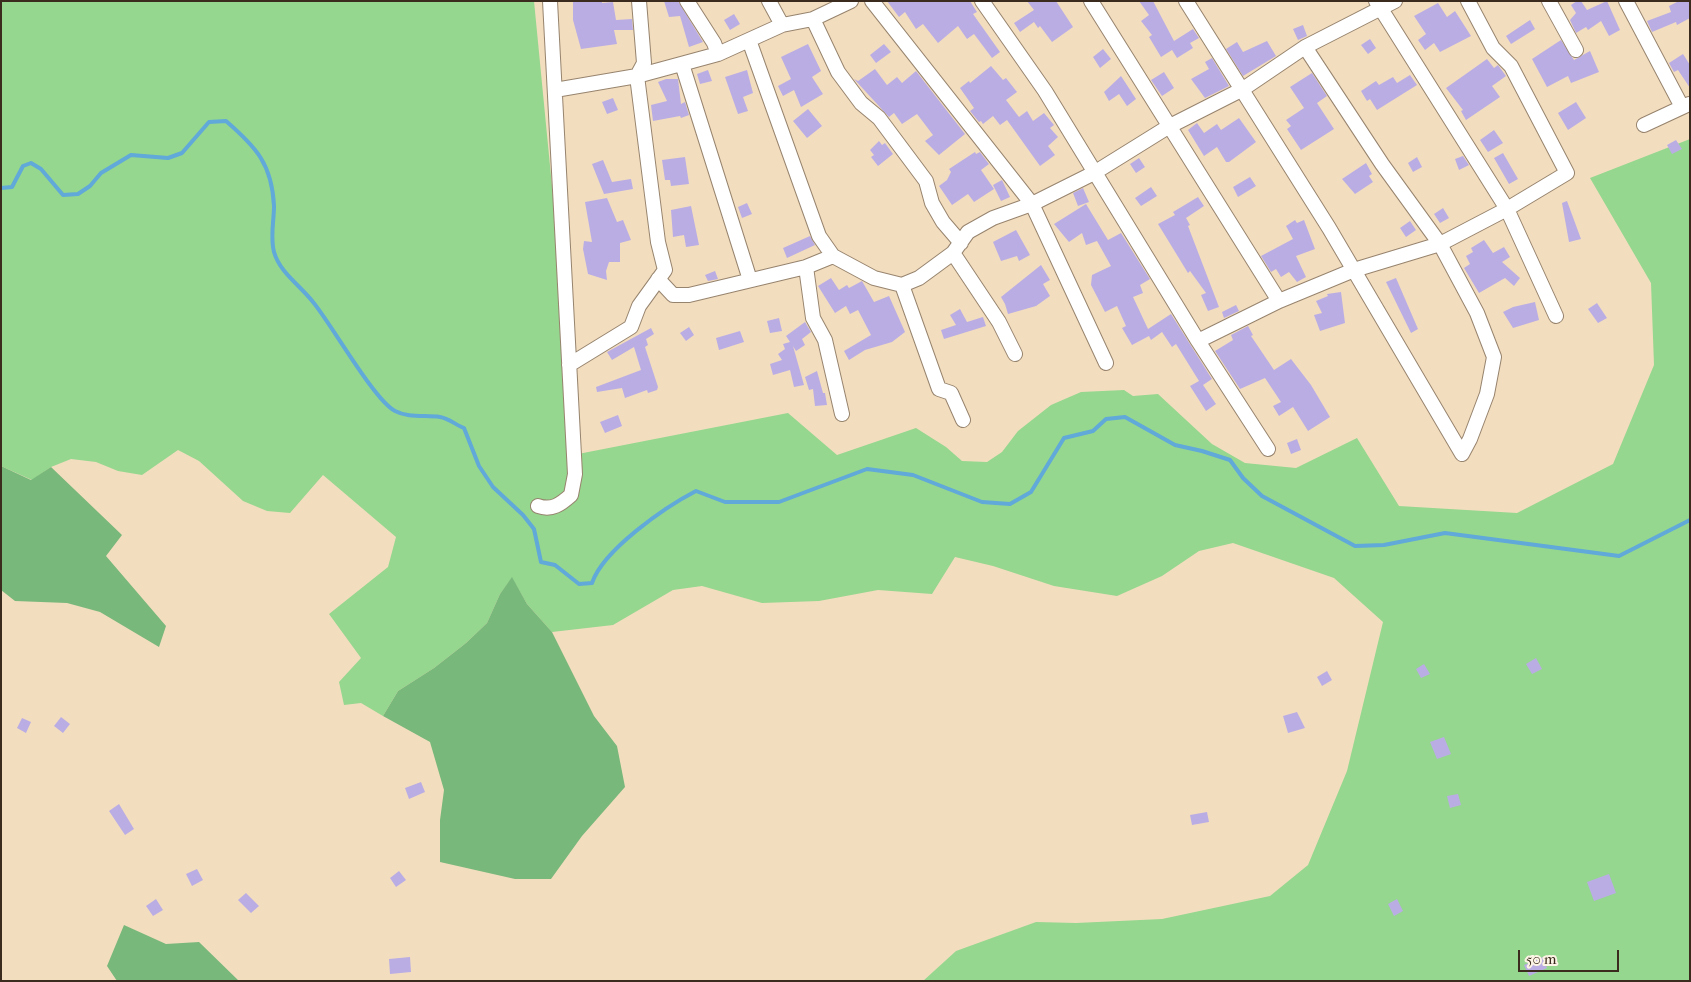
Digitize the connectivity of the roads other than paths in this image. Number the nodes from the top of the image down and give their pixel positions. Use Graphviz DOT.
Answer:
graph roads {
  1 [pos="550,1"];
  2 [pos="639,1"];
  3 [pos="687,1"];
  4 [pos="769,1"];
  5 [pos="851,1"];
  6 [pos="872,1"];
  7 [pos="982,1"];
  8 [pos="1091,1"];
  9 [pos="1186,1"];
  10 [pos="1395,1"];
  11 [pos="1468,1"];
  12 [pos="1549,1"];
  13 [pos="1626,1"];
  14 [pos="1378,4"];
  15 [pos="813,19"];
  16 [pos="782,25"];
  17 [pos="749,40"];
  18 [pos="1305,47"];
  19 [pos="1576,50"];
  20 [pos="718,54"];
  21 [pos="682,64"];
  22 [pos="637,76"];
  23 [pos="1243,89"];
  24 [pos="554,90"];
  25 [pos="1686,105"];
  26 [pos="1644,125"];
  27 [pos="1168,126"];
  28 [pos="1094,173"];
  29 [pos="1032,204"];
  30 [pos="1507,209"];
  31 [pos="1440,244"];
  32 [pos="957,248"];
  33 [pos="833,256"];
  34 [pos="806,267"];
  35 [pos="1354,270"];
  36 [pos="658,279"];
  37 [pos="750,280"];
  38 [pos="902,285"];
  39 [pos="1279,301"];
  40 [pos="1556,316"];
  41 [pos="1198,341"];
  42 [pos="1015,354"];
  43 [pos="1106,363"];
  44 [pos="569,365"];
  45 [pos="842,414"];
  46 [pos="963,420"];
  47 [pos="1268,449"];
  48 [pos="538,506"];
  1 -- 24 [label="street"];
  2 -- 22 [label="street"];
  3 -- 20 [label="street"];
  4 -- 16 [label="street"];
  5 -- 15 [label="street"];
  6 -- 29 [label="street"];
  7 -- 28 [label="street"];
  8 -- 27 [label="street"];
  9 -- 23 [label="street"];
  10 -- 14 [label="street"];
  11 -- 30 [label="street"];
  12 -- 19 [label="street"];
  13 -- 25 [label="street"];
  14 -- 18 [label="street"];
  14 -- 30 [label="street"];
  15 -- 16 [label="street"];
  15 -- 32 [label="street"];
  16 -- 17 [label="street"];
  17 -- 20 [label="street"];
  17 -- 33 [label="street"];
  18 -- 23 [label="street"];
  18 -- 31 [label="street"];
  20 -- 21 [label="street"];
  21 -- 22 [label="street"];
  21 -- 37 [label="street"];
  22 -- 24 [label="street"];
  22 -- 36 [label="street"];
  23 -- 27 [label="street"];
  23 -- 35 [label="street"];
  24 -- 44 [label="street"];
  25 -- 26 [label="street"];
  27 -- 28 [label="street"];
  27 -- 39 [label="street"];
  28 -- 29 [label="street"];
  28 -- 41 [label="street"];
  29 -- 32 [label="street"];
  29 -- 43 [label="street"];
  30 -- 31 [label="street"];
  30 -- 40 [label="street"];
  31 -- 35 [label="street"];
  31 -- 35 [label="street"];
  32 -- 38 [label="street"];
  32 -- 42 [label="street"];
  33 -- 34 [label="street"];
  33 -- 38 [label="street"];
  34 -- 37 [label="street"];
  34 -- 45 [label="street"];
  35 -- 39 [label="street"];
  36 -- 37 [label="street"];
  36 -- 44 [label="street"];
  38 -- 46 [label="street"];
  39 -- 41 [label="street"];
  41 -- 47 [label="street"];
  44 -- 48 [label="street"];
}
